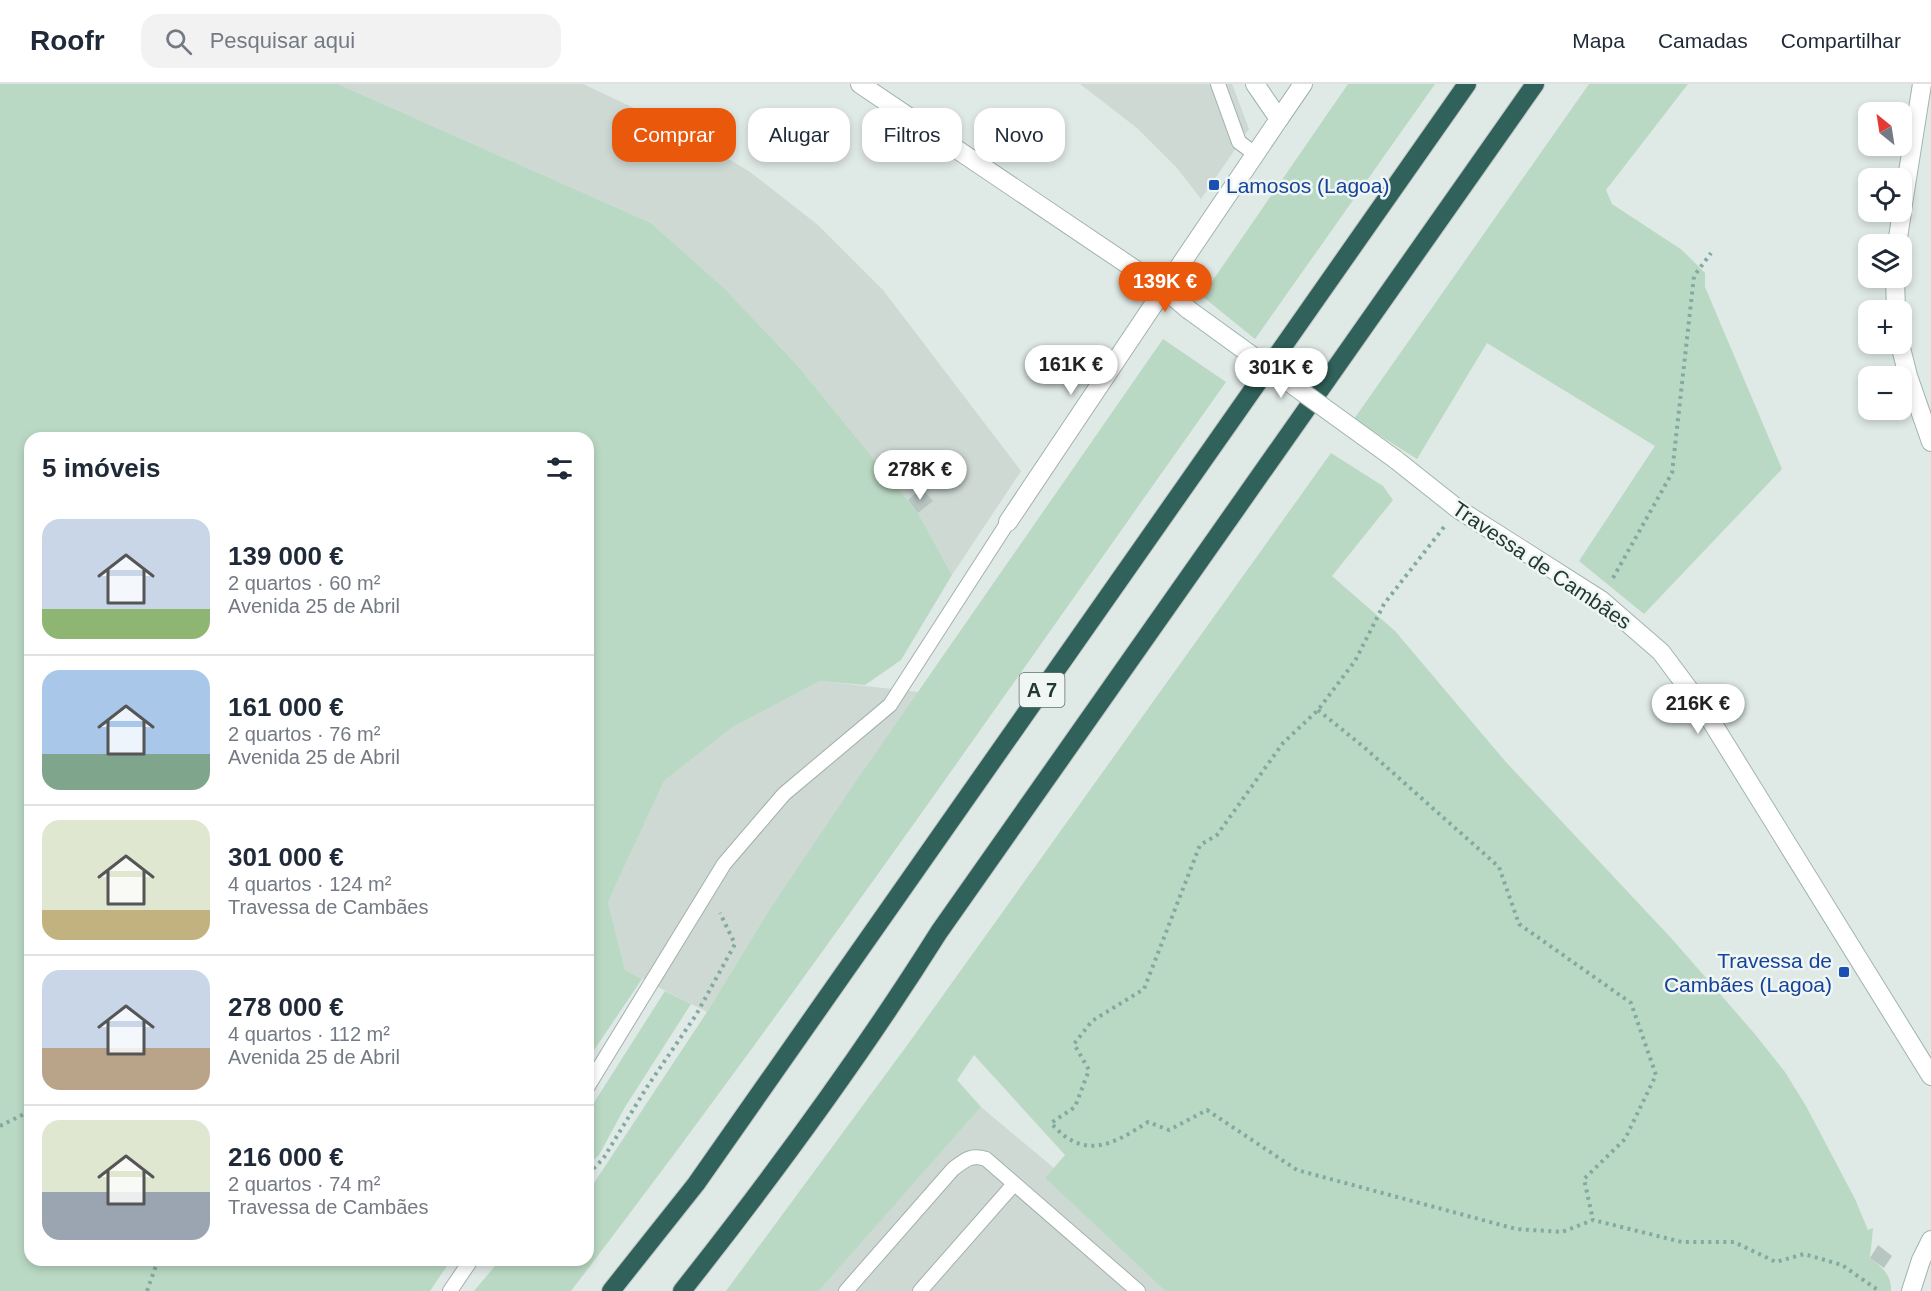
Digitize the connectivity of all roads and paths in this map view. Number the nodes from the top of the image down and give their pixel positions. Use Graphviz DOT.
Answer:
graph roads {
  1 [pos="860,84"];
  2 [pos="1218,84"];
  3 [pos="1255,84"];
  4 [pos="1303,84"];
  5 [pos="1467,84"];
  6 [pos="1535,84"];
  7 [pos="1922,84"];
  8 [pos="1279,119"];
  9 [pos="1255,154"];
  10 [pos="1909,168"];
  11 [pos="1711,253"];
  12 [pos="1164,289"];
  13 [pos="1902,354"];
  14 [pos="1931,442"];
  15 [pos="1458,509"];
  16 [pos="1008,522"];
  17 [pos="1601,600"];
  18 [pos="1318,710"];
  19 [pos="709,890"];
  20 [pos="594,1076"];
  21 [pos="1931,1077"];
  22 [pos="24,1114"];
  23 [pos="0,1126"];
  24 [pos="594,1168"];
  25 [pos="1014,1184"];
  26 [pos="1593,1220"];
  27 [pos="1931,1240"];
  28 [pos="156,1266"];
  29 [pos="467,1266"];
  30 [pos="147,1291"];
  31 [pos="450,1291"];
  32 [pos="611,1291"];
  33 [pos="682,1291"];
  34 [pos="846,1291"];
  35 [pos="920,1291"];
  36 [pos="1138,1291"];
  37 [pos="1879,1291"];
  38 [pos="1911,1291"];
  1 -- 12 [label="street, Travessa de Cambães"];
  2 -- 9 [label="lane"];
  3 -- 8 [label="street"];
  4 -- 8 [label="street"];
  5 -- 32 [label="highway, A 7"];
  6 -- 33 [label="highway, A 7"];
  7 -- 10 [label="street"];
  8 -- 9 [label="street"];
  9 -- 12 [label="street"];
  11 -- 17 [label="path"];
  12 -- 15 [label="street, Travessa de Cambães, bridge"];
  12 -- 16 [label="street"];
  13 -- 14 [label="street"];
  15 -- 17 [label="street, Travessa de Cambães"];
  15 -- 18 [label="path"];
  16 -- 19 [label="lane"];
  17 -- 21 [label="street, Travessa de Cambães"];
  18 -- 26 [label="path"];
  18 -- 26 [label="path"];
  19 -- 20 [label="lane"];
  19 -- 24 [label="path"];
  22 -- 23 [label="path"];
  25 -- 34 [label="lane"];
  25 -- 35 [label="lane"];
  25 -- 36 [label="lane"];
  26 -- 37 [label="path"];
  27 -- 38 [label="street"];
  28 -- 30 [label="path"];
  29 -- 31 [label="lane"];
}
